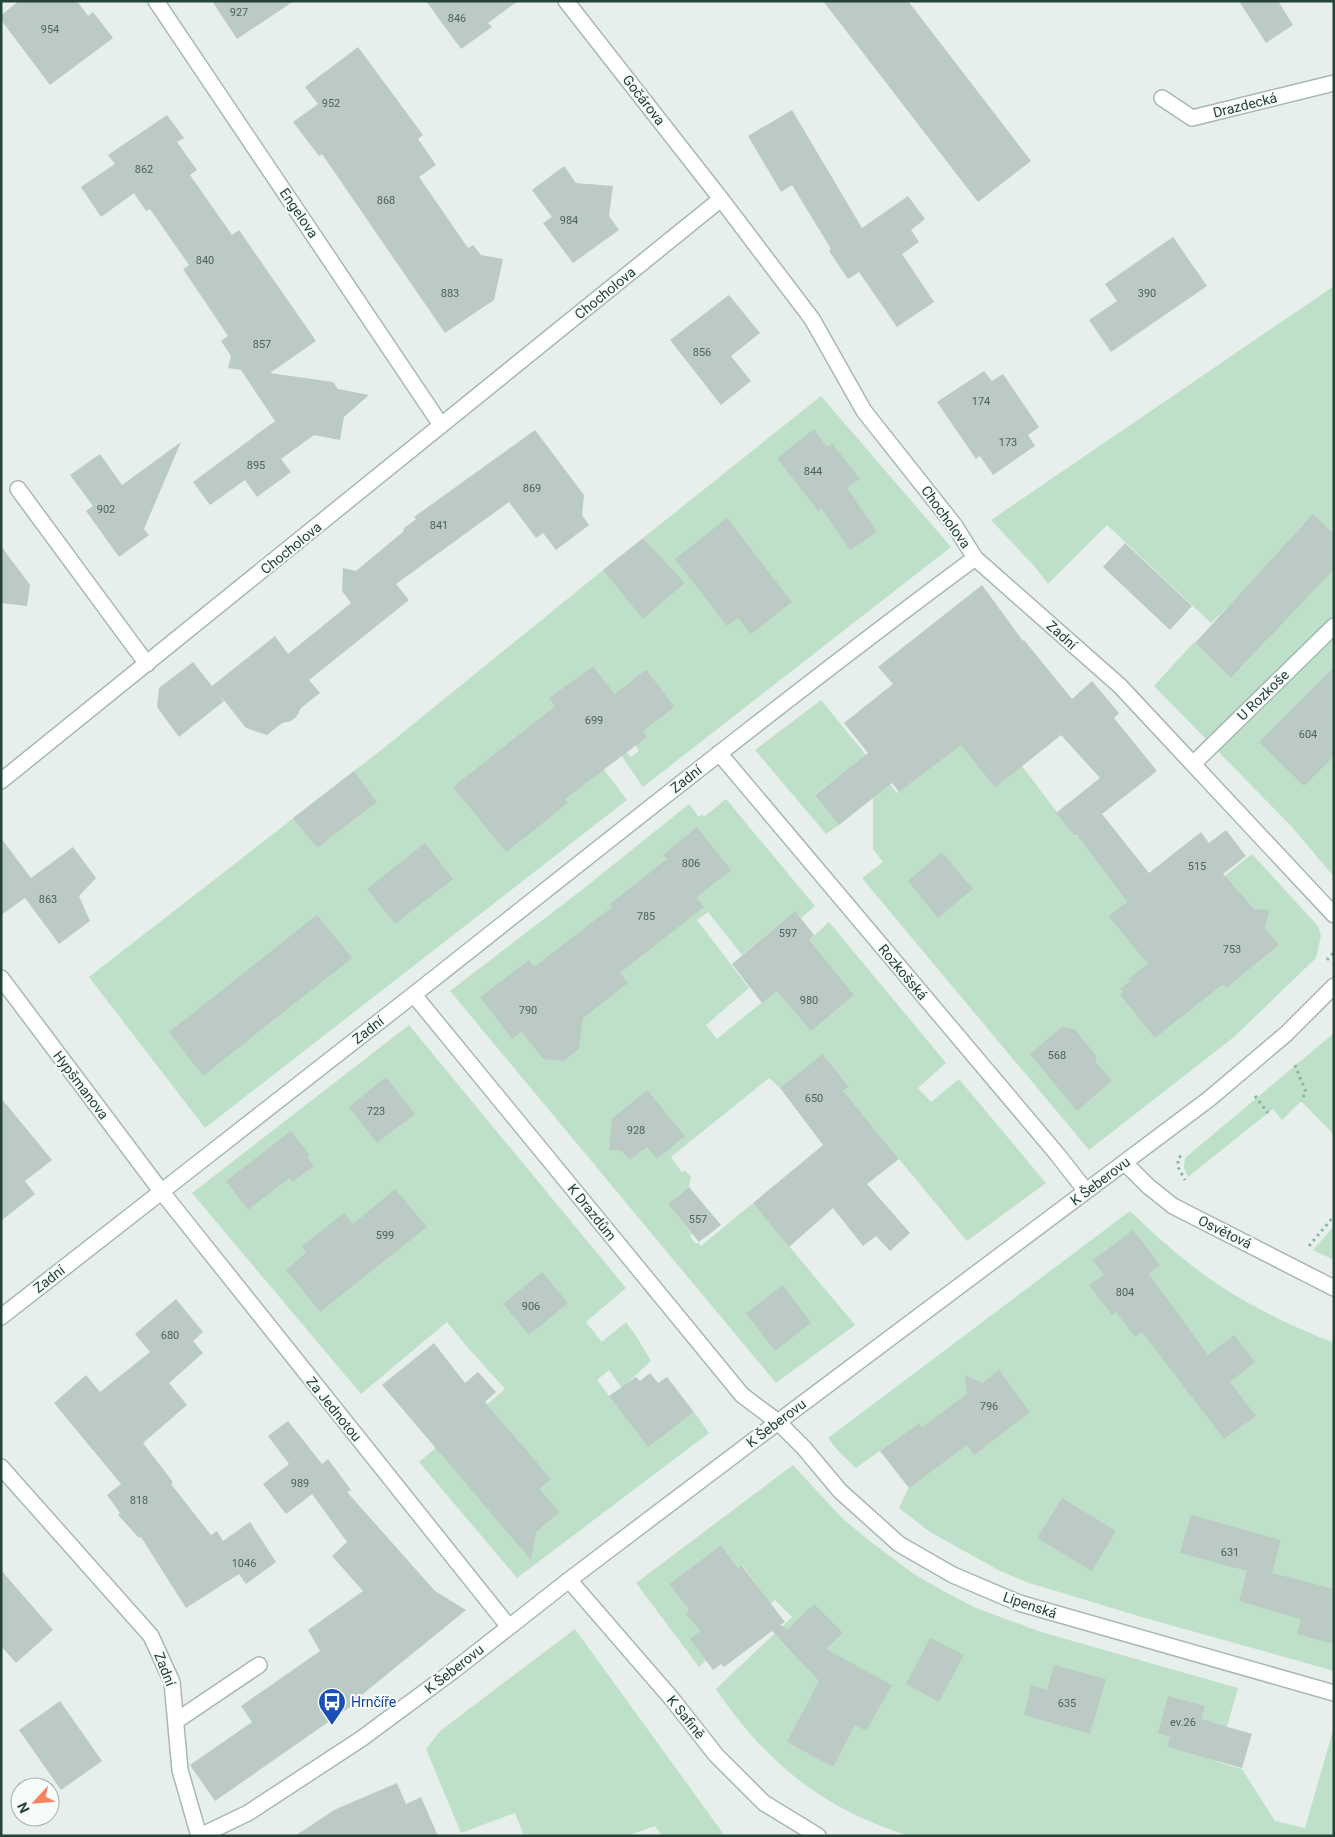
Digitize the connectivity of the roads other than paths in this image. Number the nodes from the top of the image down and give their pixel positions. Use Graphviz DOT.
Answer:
graph roads {
  1 [pos="156,1"];
  2 [pos="566,1"];
  3 [pos="1334,83"];
  4 [pos="1162,98"];
  5 [pos="721,199"];
  6 [pos="441,425"];
  7 [pos="18,489"];
  8 [pos="975,558"];
  9 [pos="1334,626"];
  10 [pos="147,664"];
  11 [pos="719,753"];
  12 [pos="1193,764"];
  13 [pos="1,781"];
  14 [pos="1334,915"];
  15 [pos="1,978"];
  16 [pos="1334,986"];
  17 [pos="414,995"];
  18 [pos="1126,1163"];
  19 [pos="161,1191"];
  20 [pos="1086,1191"];
  21 [pos="1334,1288"];
  22 [pos="1,1317"];
  23 [pos="778,1422"];
  24 [pos="1,1467"];
  25 [pos="569,1580"];
  26 [pos="509,1627"];
  27 [pos="259,1666"];
  28 [pos="1334,1693"];
  29 [pos="176,1721"];
  30 [pos="199,1836"];
  31 [pos="818,1836"];
  1 -- 6 [label="street, Engelova"];
  2 -- 5 [label="street, Gočárova"];
  3 -- 4 [label="street, Drazdecká"];
  5 -- 6 [label="street, Chocholova"];
  5 -- 8 [label="street, Chocholova"];
  6 -- 10 [label="street, Chocholova"];
  7 -- 10 [label="street"];
  8 -- 11 [label="street, Zadní"];
  8 -- 12 [label="street, Zadní"];
  9 -- 12 [label="street, U Rozkoše"];
  10 -- 13 [label="street, Chocholova"];
  11 -- 17 [label="street, Zadní"];
  11 -- 20 [label="street, Rozkošská"];
  12 -- 14 [label="street, Zadní"];
  15 -- 19 [label="street, Hypšmanova"];
  16 -- 18 [label="street, K Šeberovu"];
  17 -- 19 [label="street, Zadní"];
  17 -- 23 [label="street, K Drazdům"];
  18 -- 20 [label="street, K Šeberovu"];
  18 -- 21 [label="street, Osvětová"];
  19 -- 22 [label="street, Zadní"];
  19 -- 26 [label="street, Za Jednotou"];
  20 -- 23 [label="street, K Šeberovu"];
  23 -- 25 [label="street, K Šeberovu"];
  23 -- 28 [label="street, Lipenská"];
  24 -- 29 [label="street, Zadní"];
  25 -- 26 [label="street, K Šeberovu"];
  25 -- 31 [label="street, K Safině"];
  26 -- 30 [label="street, K Šeberovu"];
  27 -- 29 [label="street"];
  29 -- 30 [label="street, Zadní"];
}
